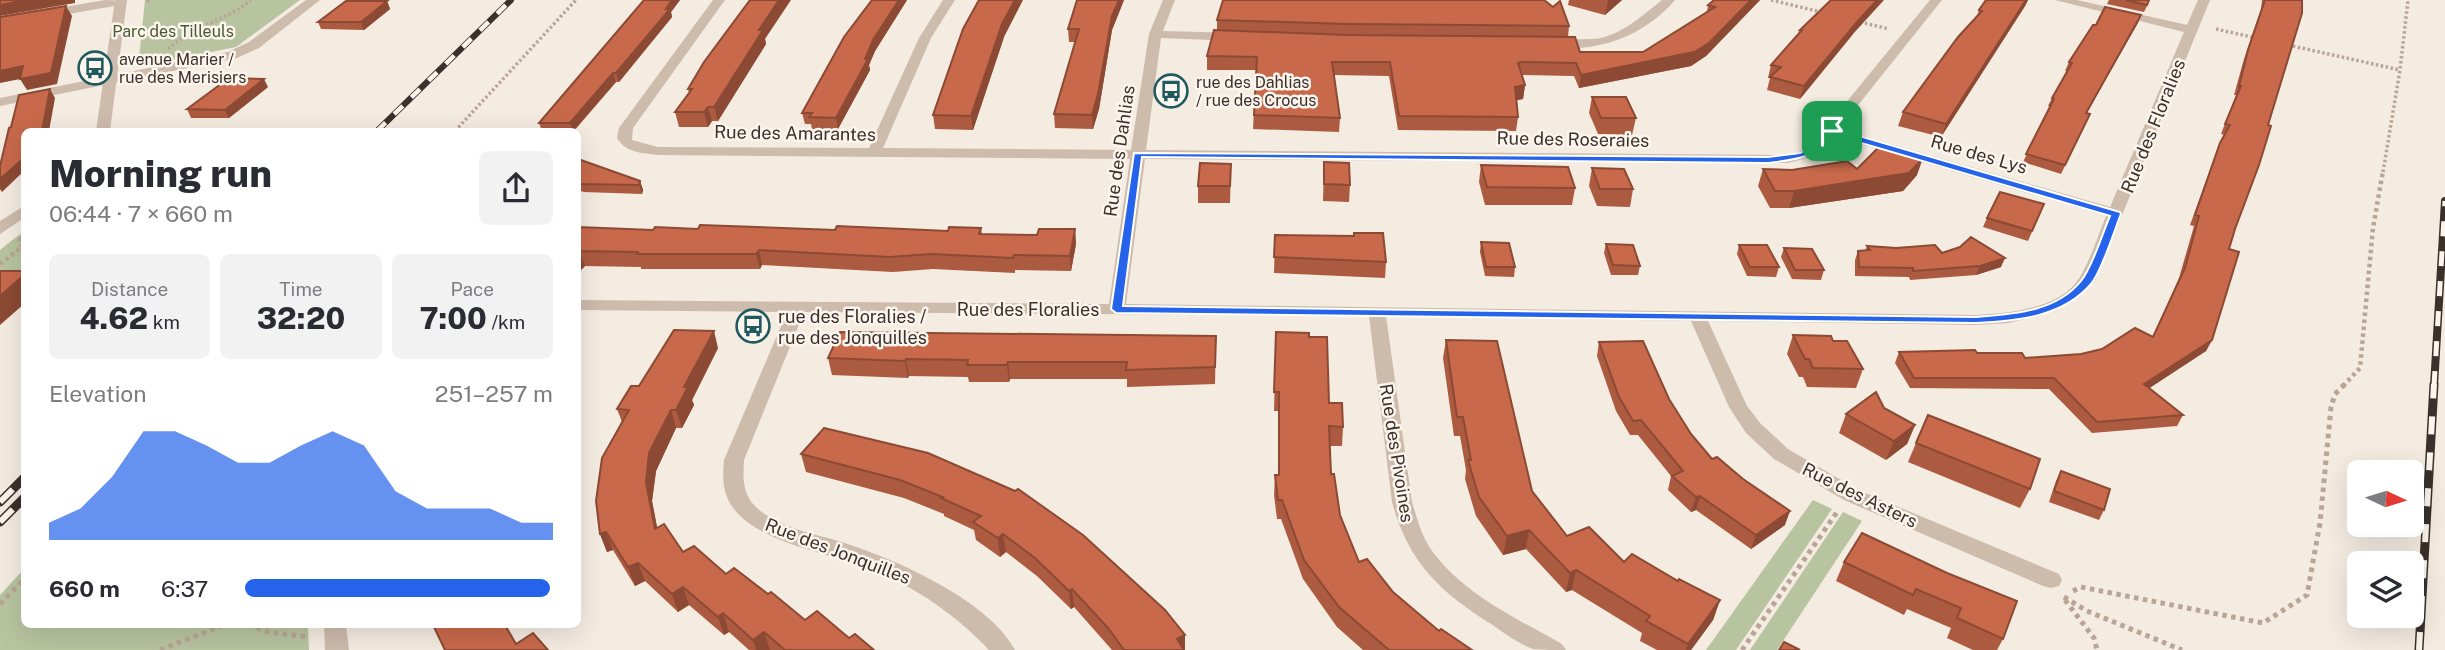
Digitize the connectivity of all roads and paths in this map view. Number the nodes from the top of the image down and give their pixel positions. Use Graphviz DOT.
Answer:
graph roads {
  1 [pos="251,0"];
  2 [pos="314,0"];
  3 [pos="576,0"];
  4 [pos="719,0"];
  5 [pos="949,0"];
  6 [pos="1169,0"];
  7 [pos="1669,0"];
  8 [pos="1771,0"];
  9 [pos="1936,0"];
  10 [pos="2061,0"];
  11 [pos="2204,0"];
  12 [pos="2408,0"];
  13 [pos="120,1"];
  14 [pos="1832,15"];
  15 [pos="1857,21"];
  16 [pos="0,22"];
  17 [pos="2216,29"];
  18 [pos="1894,30"];
  19 [pos="2192,30"];
  20 [pos="1155,34"];
  21 [pos="1248,37"];
  22 [pos="2266,40"];
  23 [pos="2279,43"];
  24 [pos="1542,44"];
  25 [pos="166,54"];
  26 [pos="2400,70"];
  27 [pos="110,80"];
  28 [pos="0,102"];
  29 [pos="103,128"];
  30 [pos="458,128"];
  31 [pos="1832,131"];
  32 [pos="874,153"];
  33 [pos="1138,155"];
  34 [pos="21,213"];
  35 [pos="2116,214"];
  36 [pos="0,229"];
  37 [pos="16,237"];
  38 [pos="21,241"];
  39 [pos="21,246"];
  40 [pos="0,264"];
  41 [pos="581,305"];
  42 [pos="797,308"];
  43 [pos="1116,309"];
  44 [pos="1377,311"];
  45 [pos="1697,316"];
  46 [pos="1837,512"];
  47 [pos="21,582"];
  48 [pos="2057,589"];
  49 [pos="0,604"];
  50 [pos="216,628"];
  51 [pos="257,628"];
  52 [pos="335,628"];
  53 [pos="308,637"];
  54 [pos="164,649"];
  55 [pos="337,650"];
  56 [pos="1003,650"];
  57 [pos="1554,650"];
  58 [pos="1742,650"];
  59 [pos="2097,650"];
  60 [pos="2182,650"];
  1 -- 25 [label="path"];
  2 -- 27 [label="street"];
  3 -- 30 [label="path"];
  4 -- 32 [label="street, Rue des Amarantes"];
  5 -- 32 [label="street"];
  6 -- 20 [label="street, Rue des Dahlias"];
  7 -- 24 [label="street"];
  8 -- 14 [label="path"];
  9 -- 31 [label="street, Rue des Roseraies"];
  10 -- 19 [label="street"];
  11 -- 19 [label="street, Rue des Floralies"];
  12 -- 26 [label="path"];
  13 -- 16 [label="street"];
  13 -- 27 [label="street"];
  15 -- 18 [label="path"];
  17 -- 22 [label="path"];
  19 -- 35 [label="street, Rue des Floralies"];
  20 -- 21 [label="street"];
  20 -- 33 [label="street, Rue des Dahlias"];
  23 -- 26 [label="path"];
  26 -- 48 [label="path"];
  27 -- 28 [label="street"];
  27 -- 29 [label="street"];
  31 -- 33 [label="street, Rue des Roseraies"];
  31 -- 35 [label="street, Rue des Lys"];
  32 -- 33 [label="street, Rue des Amarantes"];
  33 -- 43 [label="street, Rue des Dahlias"];
  34 -- 36 [label="street"];
  35 -- 45 [label="street, Rue des Floralies"];
  37 -- 38 [label="path"];
  39 -- 40 [label="path"];
  41 -- 42 [label="street, Rue des Floralies"];
  42 -- 43 [label="street, Rue des Floralies"];
  42 -- 56 [label="street, Rue des Jonquilles"];
  43 -- 44 [label="street, Rue des Floralies"];
  44 -- 45 [label="street, Rue des Floralies"];
  44 -- 57 [label="street, Rue des Pivoines"];
  45 -- 48 [label="street, Rue des Asters"];
  46 -- 58 [label="path"];
  47 -- 49 [label="path"];
  48 -- 59 [label="path"];
  48 -- 60 [label="path"];
  50 -- 54 [label="path"];
  51 -- 53 [label="path"];
  52 -- 55 [label="street"];
}
